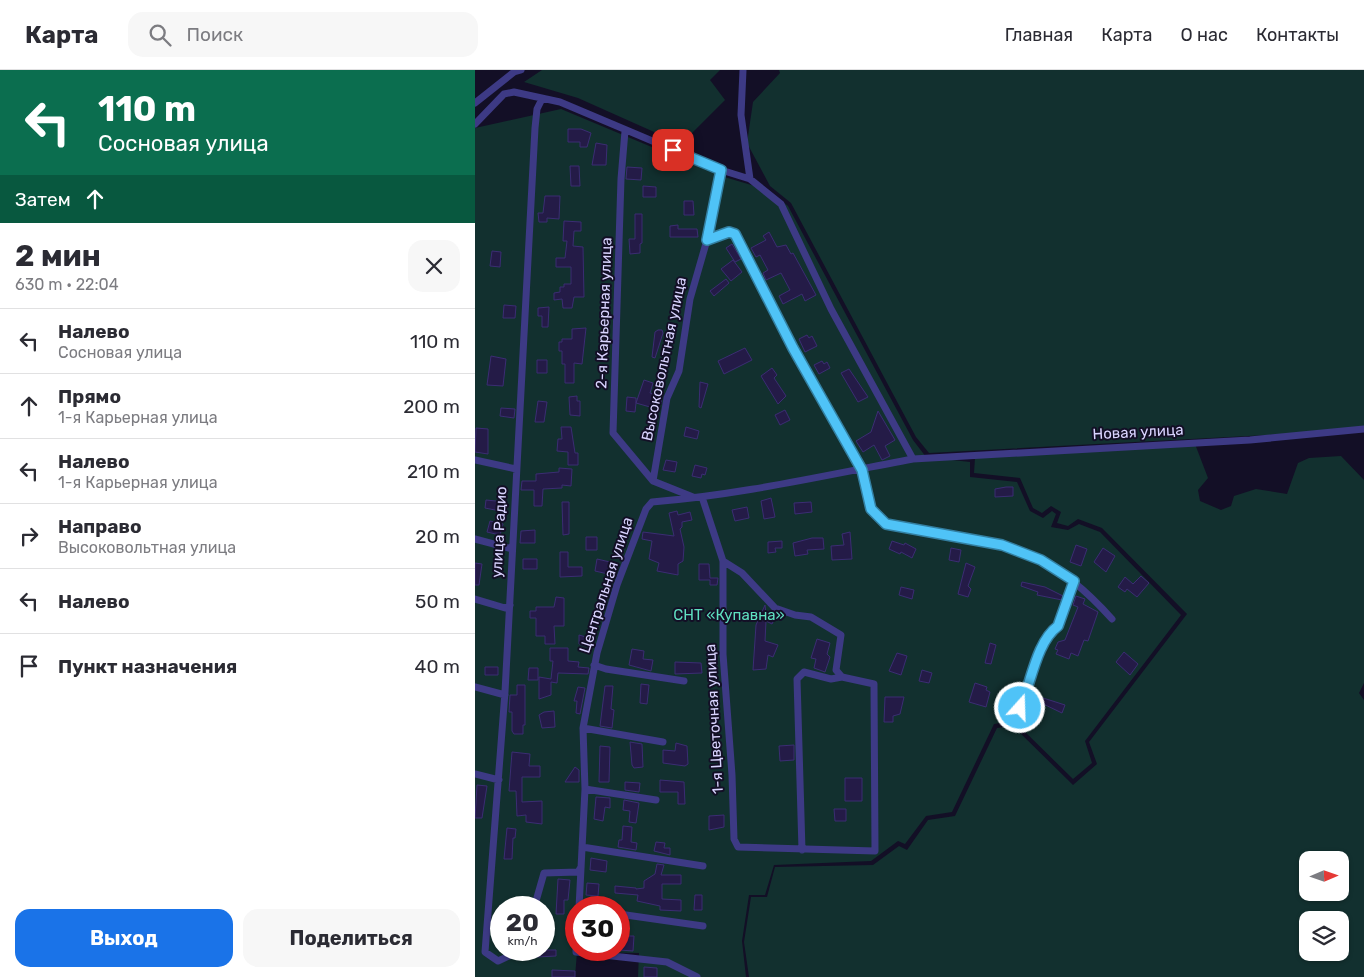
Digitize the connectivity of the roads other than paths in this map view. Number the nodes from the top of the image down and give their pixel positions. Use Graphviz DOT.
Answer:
graph roads {
  1 [pos="521,70"];
  2 [pos="743,70"];
  3 [pos="543,99"];
  4 [pos="475,103"];
  5 [pos="475,124"];
  6 [pos="625,130"];
  7 [pos="721,170"];
  8 [pos="751,179"];
  9 [pos="707,240"];
  10 [pos="1364,429"];
  11 [pos="913,459"];
  12 [pos="475,460"];
  13 [pos="516,469"];
  14 [pos="862,470"];
  15 [pos="653,481"];
  16 [pos="699,498"];
  17 [pos="475,540"];
  18 [pos="512,549"];
  19 [pos="723,561"];
  20 [pos="1074,581"];
  21 [pos="475,599"];
  22 [pos="510,605"];
  23 [pos="1112,620"];
  24 [pos="594,665"];
  25 [pos="842,676"];
  26 [pos="684,681"];
  27 [pos="475,687"];
  28 [pos="505,695"];
  29 [pos="1013,715"];
  30 [pos="583,728"];
  31 [pos="663,742"];
  32 [pos="475,774"];
  33 [pos="499,780"];
  34 [pos="585,790"];
  35 [pos="656,800"];
  36 [pos="582,847"];
  37 [pos="803,850"];
  38 [pos="703,866"];
  39 [pos="581,867"];
  40 [pos="537,896"];
  41 [pos="580,896"];
  42 [pos="630,916"];
  43 [pos="703,926"];
  44 [pos="490,955"];
  45 [pos="630,958"];
  46 [pos="697,977"];
  1 -- 4 [label="street"];
  2 -- 8 [label="street"];
  3 -- 5 [label="street"];
  3 -- 6 [label="street"];
  3 -- 13 [label="street, улица Радио"];
  6 -- 7 [label="street"];
  6 -- 15 [label="street, 2-я Карьерная улица"];
  7 -- 8 [label="street"];
  7 -- 9 [label="street, Высоковольтная улица"];
  8 -- 11 [label="street"];
  9 -- 14 [label="street"];
  9 -- 15 [label="street, Высоковольтная улица"];
  10 -- 11 [label="street, Новая улица"];
  11 -- 14 [label="street, Центральная улица"];
  12 -- 13 [label="street"];
  13 -- 18 [label="street, улица Радио"];
  14 -- 16 [label="street, Центральная улица"];
  14 -- 20 [label="street"];
  15 -- 16 [label="street"];
  16 -- 19 [label="street, 1-я Цветочная улица"];
  16 -- 24 [label="street, Центральная улица"];
  17 -- 18 [label="street"];
  18 -- 22 [label="street, улица Радио"];
  19 -- 25 [label="street"];
  19 -- 37 [label="street, 1-я Цветочная улица"];
  20 -- 23 [label="street"];
  20 -- 29 [label="street"];
  21 -- 22 [label="street"];
  22 -- 28 [label="street, улица Радио"];
  24 -- 26 [label="street"];
  24 -- 30 [label="street, Центральная улица"];
  25 -- 37 [label="street"];
  25 -- 37 [label="street, 1-я Цветочная улица"];
  27 -- 28 [label="street"];
  28 -- 33 [label="street, улица Радио"];
  30 -- 31 [label="street"];
  30 -- 34 [label="street, Центральная улица"];
  32 -- 33 [label="street"];
  33 -- 44 [label="street, улица Радио"];
  34 -- 35 [label="street"];
  34 -- 36 [label="street, Центральная улица"];
  36 -- 38 [label="street"];
  36 -- 39 [label="street, Центральная улица"];
  39 -- 40 [label="street"];
  39 -- 41 [label="street, Центральная улица"];
  42 -- 43 [label="street"];
  45 -- 46 [label="street"];
}
